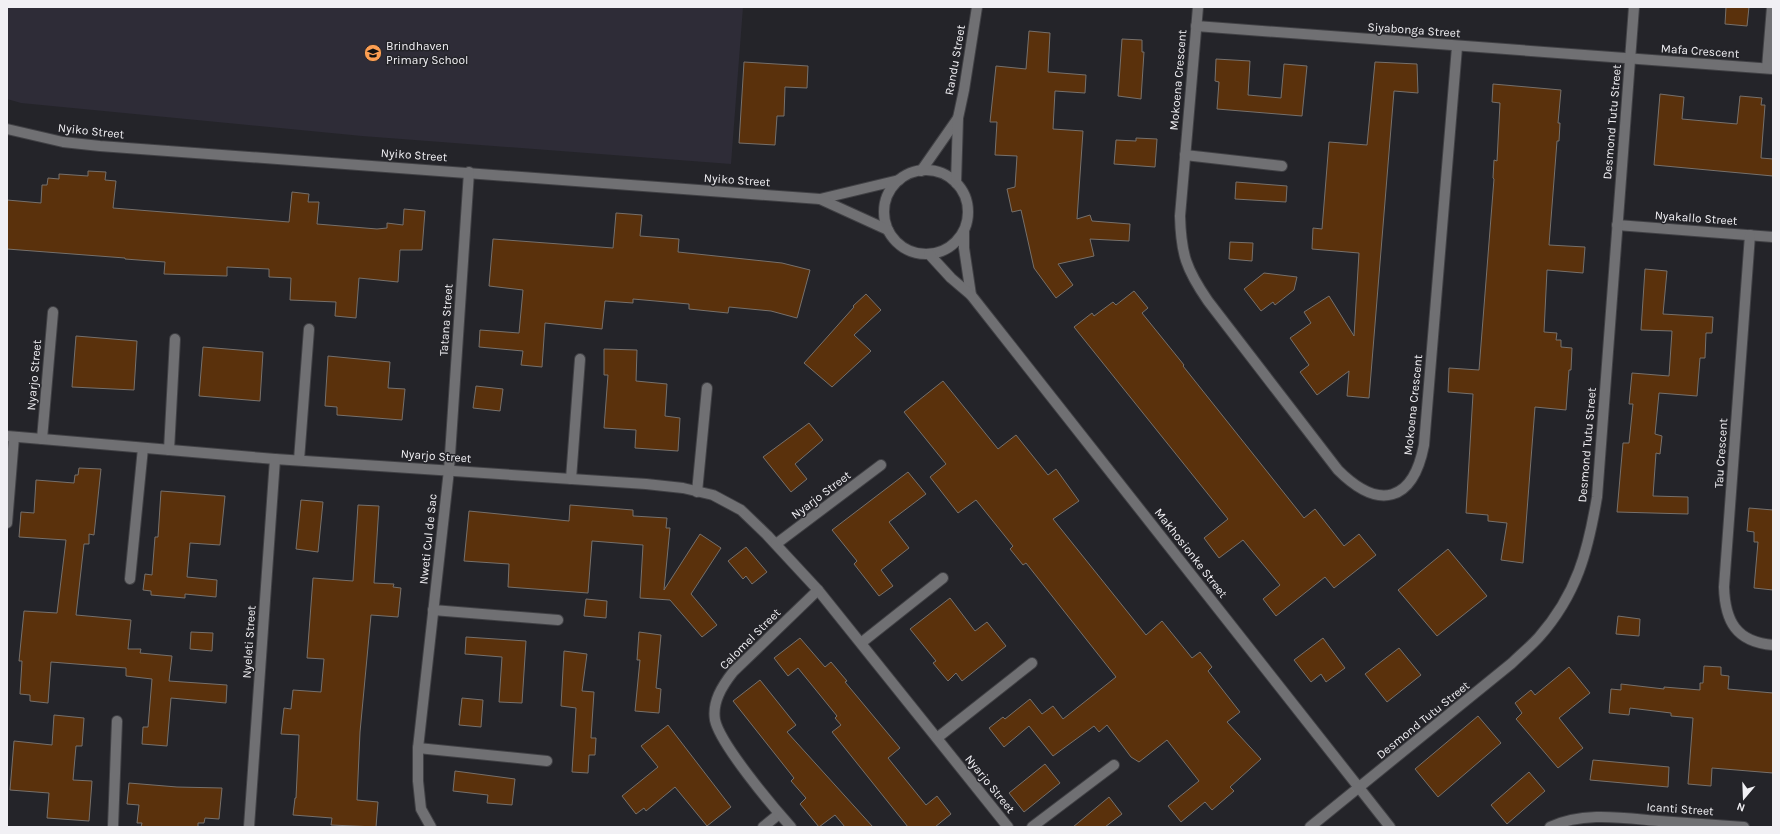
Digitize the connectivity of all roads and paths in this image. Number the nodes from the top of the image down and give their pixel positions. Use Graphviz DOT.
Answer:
graph roads {
  1 [pos="977,7"];
  2 [pos="1198,7"];
  3 [pos="1634,7"];
  4 [pos="1772,7"];
  5 [pos="1196,26"];
  6 [pos="1457,47"];
  7 [pos="1630,60"];
  8 [pos="1770,68"];
  9 [pos="958,118"];
  10 [pos="7,130"];
  11 [pos="1185,154"];
  12 [pos="1282,166"];
  13 [pos="921,171"];
  14 [pos="469,172"];
  15 [pos="899,180"];
  16 [pos="956,183"];
  17 [pos="820,199"];
  18 [pos="1617,225"];
  19 [pos="888,230"];
  20 [pos="964,230"];
  21 [pos="1750,235"];
  22 [pos="1773,237"];
  23 [pos="929,254"];
  24 [pos="971,294"];
  25 [pos="52,312"];
  26 [pos="309,329"];
  27 [pos="175,339"];
  28 [pos="580,359"];
  29 [pos="707,388"];
  30 [pos="10,436"];
  31 [pos="42,439"];
  32 [pos="143,448"];
  33 [pos="170,450"];
  34 [pos="275,459"];
  35 [pos="299,460"];
  36 [pos="881,465"];
  37 [pos="449,470"];
  38 [pos="571,479"];
  39 [pos="697,492"];
  40 [pos="7,523"];
  41 [pos="776,544"];
  42 [pos="943,578"];
  43 [pos="130,579"];
  44 [pos="818,590"];
  45 [pos="433,610"];
  46 [pos="558,620"];
  47 [pos="861,643"];
  48 [pos="1773,645"];
  49 [pos="1032,663"];
  50 [pos="117,721"];
  51 [pos="937,738"];
  52 [pos="418,748"];
  53 [pos="547,760"];
  54 [pos="1114,765"];
  55 [pos="1360,788"];
  56 [pos="779,814"];
  57 [pos="1614,817"];
  58 [pos="113,827"];
  59 [pos="250,827"];
  60 [pos="431,827"];
  61 [pos="763,827"];
  62 [pos="791,827"];
  63 [pos="1008,827"];
  64 [pos="1032,827"];
  65 [pos="1310,827"];
  66 [pos="1390,827"];
  67 [pos="1550,827"];
  68 [pos="1622,827"];
  69 [pos="1744,827"];
  1 -- 9 [label="street, Randu Street"];
  2 -- 5 [label="street, Mokoena Crescent"];
  3 -- 7 [label="street, Desmond Tutu Street"];
  4 -- 8 [label="street, Mafa Crescent"];
  5 -- 6 [label="street, Siyabonga Street"];
  5 -- 11 [label="street, Mokoena Crescent"];
  6 -- 7 [label="street, Siyabonga Street"];
  6 -- 11 [label="street, Mokoena Crescent"];
  7 -- 8 [label="street, Mafa Crescent"];
  7 -- 18 [label="street, Desmond Tutu Street"];
  9 -- 13 [label="street, Randu Street"];
  9 -- 16 [label="street, Randu Street"];
  10 -- 14 [label="street, Nyiko Street"];
  11 -- 12 [label="street"];
  13 -- 15 [label="street"];
  13 -- 16 [label="street"];
  14 -- 17 [label="street, Nyiko Street"];
  14 -- 37 [label="street, Tatana Street"];
  15 -- 17 [label="street, Nyiko Street"];
  15 -- 19 [label="street"];
  16 -- 20 [label="street"];
  17 -- 19 [label="street, Nyiko Street"];
  18 -- 21 [label="street, Nyakallo Street"];
  18 -- 55 [label="street, Desmond Tutu Street"];
  19 -- 23 [label="street"];
  20 -- 23 [label="street"];
  20 -- 24 [label="street, Makhosionke Street"];
  21 -- 22 [label="street, Nyakallo Street"];
  21 -- 48 [label="street, Tau Crescent"];
  23 -- 24 [label="street, Makhosionke Street"];
  24 -- 55 [label="street, Makhosionke Street"];
  25 -- 31 [label="street, Nyarjo Street"];
  26 -- 35 [label="street"];
  27 -- 33 [label="street"];
  28 -- 38 [label="street"];
  29 -- 39 [label="street"];
  30 -- 31 [label="street, Nyarjo Street"];
  30 -- 40 [label="street, Nyarjo Street"];
  31 -- 32 [label="street, Nyarjo Street"];
  32 -- 33 [label="street, Nyarjo Street"];
  32 -- 43 [label="street"];
  33 -- 34 [label="street, Nyarjo Street"];
  34 -- 35 [label="street, Nyarjo Street"];
  34 -- 59 [label="street, Nyeleti Street"];
  35 -- 37 [label="street, Nyarjo Street"];
  36 -- 41 [label="street, Nyarjo Street"];
  37 -- 38 [label="street, Nyarjo Street"];
  37 -- 45 [label="street, Nweti Cul de Sac"];
  38 -- 39 [label="street, Nyarjo Street"];
  39 -- 41 [label="street, Nyarjo Street"];
  41 -- 44 [label="street, Nyarjo Street"];
  42 -- 47 [label="street"];
  44 -- 47 [label="street, Nyarjo Street"];
  44 -- 56 [label="street, Calomel Street"];
  45 -- 46 [label="street"];
  45 -- 52 [label="street, Nweti Cul de Sac"];
  47 -- 51 [label="street, Nyarjo Street"];
  49 -- 51 [label="street"];
  50 -- 58 [label="street"];
  51 -- 63 [label="street, Nyarjo Street"];
  52 -- 53 [label="street"];
  52 -- 60 [label="street, Nweti Cul de Sac"];
  54 -- 64 [label="street"];
  55 -- 65 [label="street, Desmond Tutu Street"];
  55 -- 66 [label="street, Makhosionke Street"];
  56 -- 61 [label="street"];
  56 -- 62 [label="street, Calomel Street"];
  57 -- 67 [label="street, Icanti Street"];
  57 -- 68 [label="street"];
  57 -- 69 [label="street, Icanti Street"];
}
